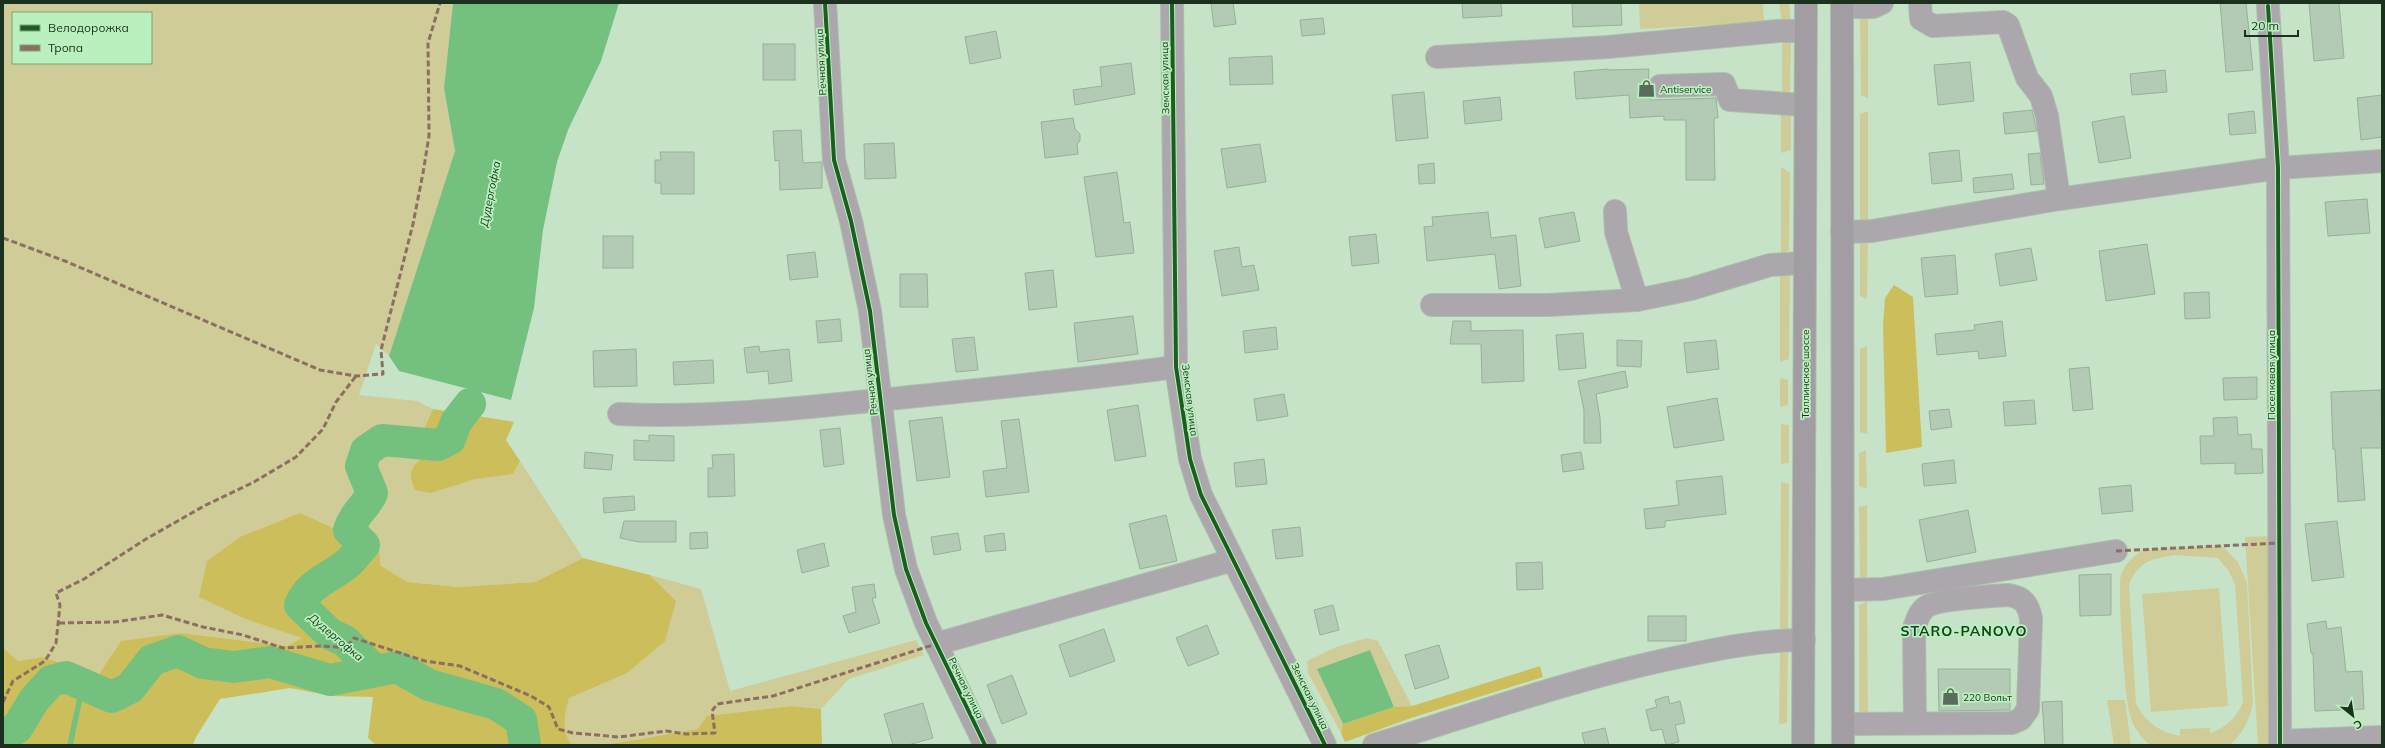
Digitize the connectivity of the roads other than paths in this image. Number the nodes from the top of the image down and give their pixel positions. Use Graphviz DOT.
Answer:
graph roads {
  1 [pos="825,3"];
  2 [pos="1172,3"];
  3 [pos="1806,3"];
  4 [pos="1882,3"];
  5 [pos="1920,3"];
  6 [pos="1842,5"];
  7 [pos="2268,6"];
  8 [pos="1806,32"];
  9 [pos="1437,57"];
  10 [pos="1660,86"];
  11 [pos="1805,105"];
  12 [pos="2382,161"];
  13 [pos="2278,168"];
  14 [pos="2059,199"];
  15 [pos="1615,211"];
  16 [pos="1842,232"];
  17 [pos="1804,263"];
  18 [pos="1637,300"];
  19 [pos="1432,305"];
  20 [pos="1176,367"];
  21 [pos="881,400"];
  22 [pos="619,414"];
  23 [pos="2116,551"];
  24 [pos="1233,560"];
  25 [pos="1843,590"];
  26 [pos="1804,640"];
  27 [pos="936,644"];
  28 [pos="1915,724"];
  29 [pos="1843,734"];
  30 [pos="2382,737"];
  31 [pos="2280,743"];
  32 [pos="985,745"];
  33 [pos="1325,745"];
  34 [pos="1374,745"];
  35 [pos="1803,745"];
  1 -- 21 [label="street, Речная улица"];
  2 -- 20 [label="street, Земская улица"];
  3 -- 8 [label="main road, Таллинское шоссе"];
  4 -- 6 [label="street"];
  5 -- 14 [label="street"];
  6 -- 16 [label="main road"];
  7 -- 13 [label="street, Поселковая улица"];
  8 -- 9 [label="street"];
  8 -- 11 [label="main road, Таллинское шоссе"];
  10 -- 11 [label="street"];
  11 -- 17 [label="main road, Таллинское шоссе"];
  12 -- 13 [label="street"];
  13 -- 14 [label="street"];
  13 -- 31 [label="street, Поселковая улица"];
  14 -- 16 [label="street"];
  15 -- 18 [label="street"];
  16 -- 25 [label="main road"];
  17 -- 18 [label="street"];
  17 -- 26 [label="main road, Таллинское шоссе"];
  18 -- 19 [label="street"];
  20 -- 21 [label="street"];
  20 -- 24 [label="street, Земская улица"];
  21 -- 22 [label="street"];
  21 -- 27 [label="street, Речная улица"];
  23 -- 25 [label="street"];
  24 -- 27 [label="street"];
  24 -- 33 [label="street, Земская улица"];
  25 -- 29 [label="main road"];
  26 -- 34 [label="street"];
  26 -- 35 [label="main road, Таллинское шоссе"];
  27 -- 32 [label="street, Речная улица"];
  28 -- 28 [label="street"];
  28 -- 29 [label="street"];
  30 -- 31 [label="street"];
}
